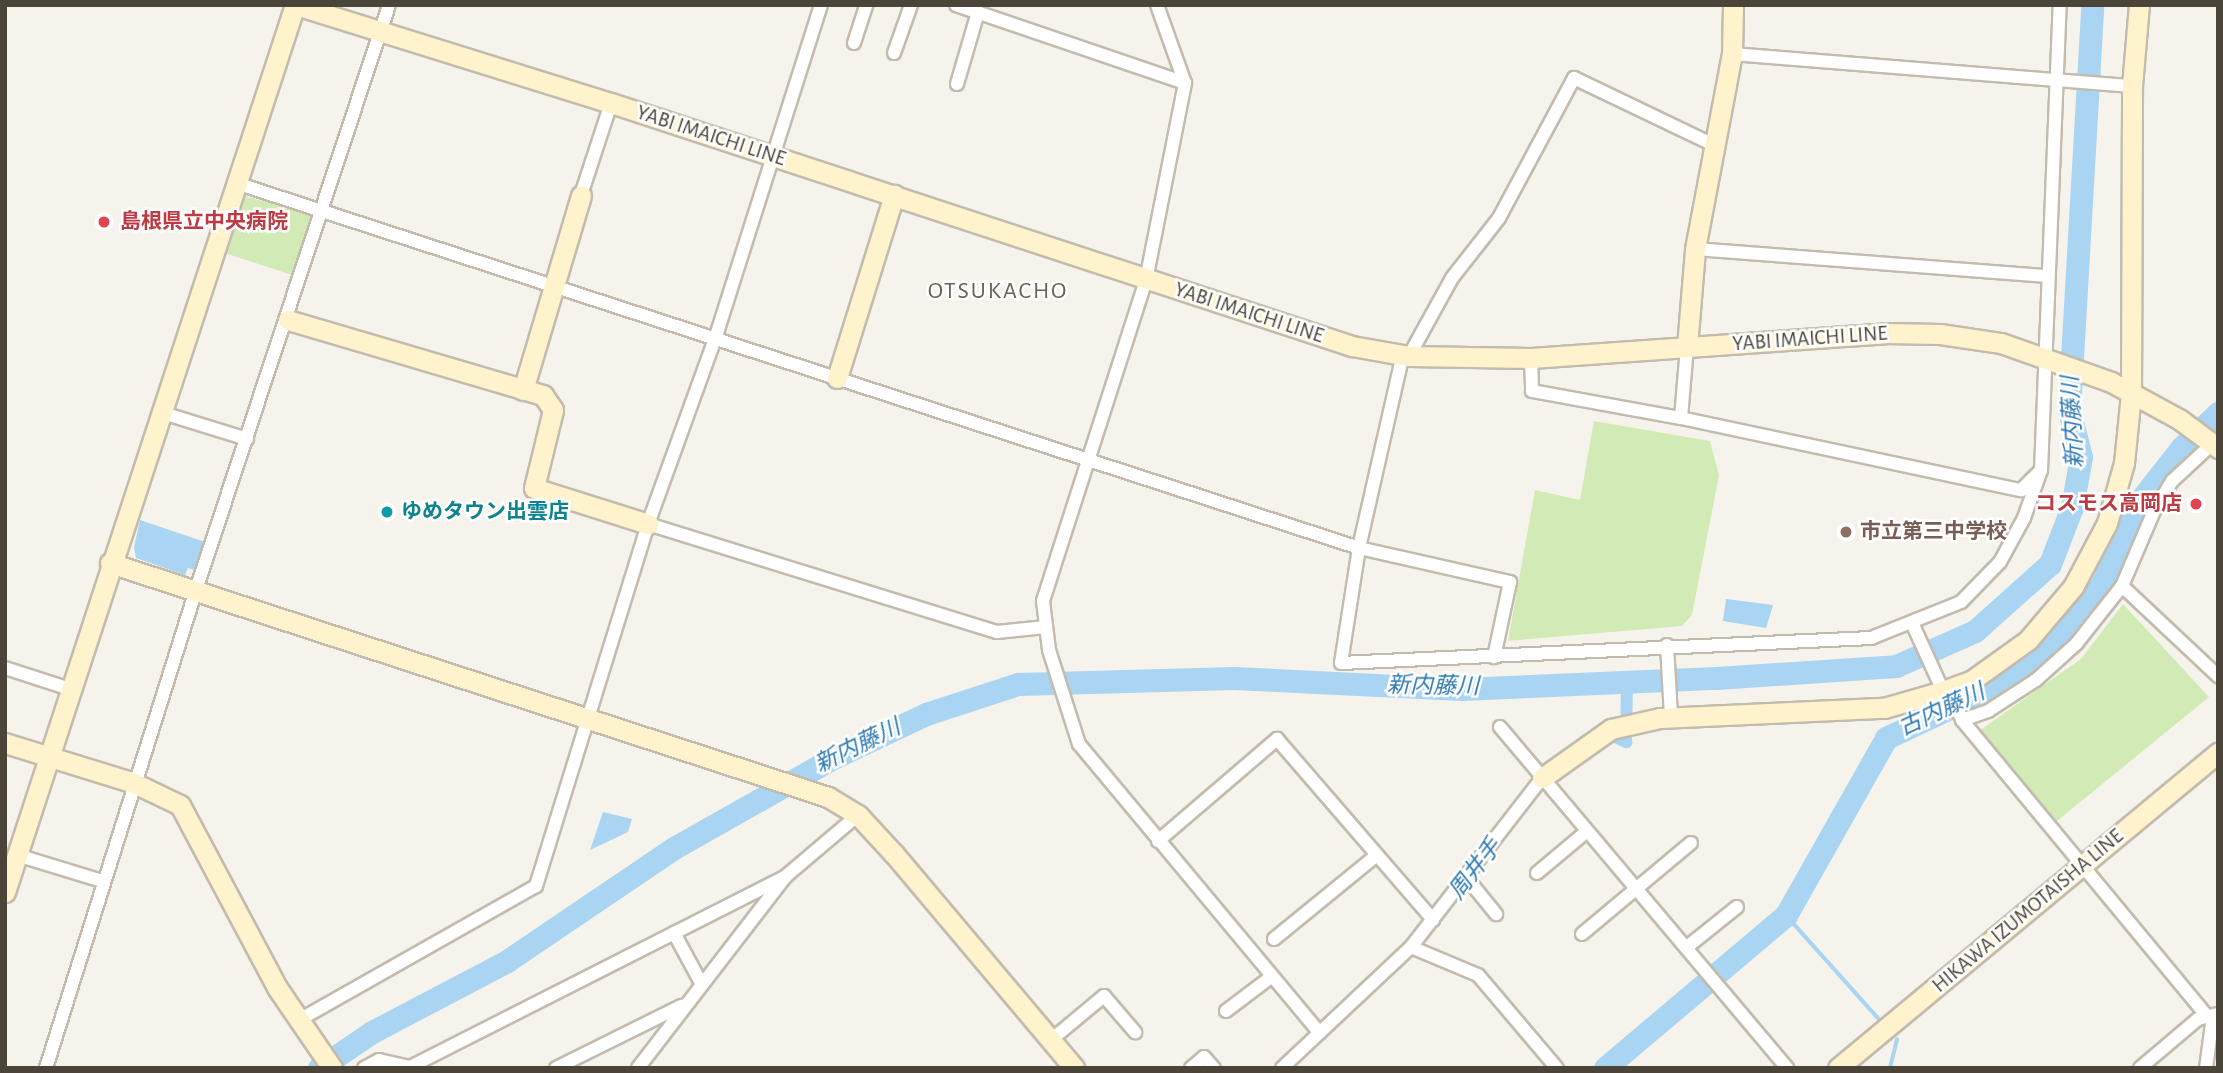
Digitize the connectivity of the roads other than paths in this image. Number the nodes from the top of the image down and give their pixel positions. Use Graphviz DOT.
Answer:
graph roads {
  1 [pos="296,5"];
  2 [pos="389,5"];
  3 [pos="821,5"];
  4 [pos="866,5"];
  5 [pos="911,5"];
  6 [pos="957,5"];
  7 [pos="1157,5"];
  8 [pos="1733,5"];
  9 [pos="2060,5"];
  10 [pos="2139,5"];
  11 [pos="978,12"];
  12 [pos="381,31"];
  13 [pos="854,43"];
  14 [pos="894,53"];
  15 [pos="1732,54"];
  16 [pos="2057,82"];
  17 [pos="1185,83"];
  18 [pos="957,84"];
  19 [pos="2132,86"];
  20 [pos="611,103"];
  21 [pos="1716,146"];
  22 [pos="774,157"];
  23 [pos="239,184"];
  24 [pos="581,195"];
  25 [pos="894,195"];
  26 [pos="321,212"];
  27 [pos="1695,249"];
  28 [pos="2048,276"];
  29 [pos="1146,280"];
  30 [pos="556,285"];
  31 [pos="288,320"];
  32 [pos="716,336"];
  33 [pos="1687,347"];
  34 [pos="1406,355"];
  35 [pos="2044,356"];
  36 [pos="1531,358"];
  37 [pos="837,378"];
  38 [pos="523,390"];
  39 [pos="2131,394"];
  40 [pos="163,413"];
  41 [pos="1681,418"];
  42 [pos="247,439"];
  43 [pos="2215,446"];
  44 [pos="1090,458"];
  45 [pos="2041,470"];
  46 [pos="648,524"];
  47 [pos="1359,548"];
  48 [pos="110,563"];
  49 [pos="2122,586"];
  50 [pos="196,590"];
  51 [pos="1913,625"];
  52 [pos="1046,627"];
  53 [pos="1668,648"];
  54 [pos="1494,657"];
  55 [pos="5,668"];
  56 [pos="2218,676"];
  57 [pos="71,689"];
  58 [pos="1946,690"];
  59 [pos="1673,713"];
  60 [pos="589,719"];
  61 [pos="1962,720"];
  62 [pos="1500,727"];
  63 [pos="5,743"];
  64 [pos="2218,752"];
  65 [pos="49,757"];
  66 [pos="1542,778"];
  67 [pos="134,783"];
  68 [pos="858,816"];
  69 [pos="1586,832"];
  70 [pos="1158,841"];
  71 [pos="1690,843"];
  72 [pos="17,855"];
  73 [pos="1377,855"];
  74 [pos="2083,866"];
  75 [pos="1537,873"];
  76 [pos="786,876"];
  77 [pos="1466,877"];
  78 [pos="102,881"];
  79 [pos="1633,889"];
  80 [pos="5,892"];
  81 [pos="1737,907"];
  82 [pos="1496,914"];
  83 [pos="1433,920"];
  84 [pos="674,933"];
  85 [pos="1582,934"];
  86 [pos="1274,939"];
  87 [pos="1411,947"];
  88 [pos="1687,947"];
  89 [pos="1272,977"];
  90 [pos="701,983"];
  91 [pos="684,1004"];
  92 [pos="1226,1011"];
  93 [pos="2213,1016"];
  94 [pos="299,1020"];
  95 [pos="1135,1032"];
  96 [pos="1320,1033"];
  97 [pos="1051,1040"];
  98 [pos="1297,1063"];
  99 [pos="411,1067"];
  100 [pos="46,1068"];
  101 [pos="332,1068"];
  102 [pos="364,1068"];
  103 [pos="556,1068"];
  104 [pos="638,1068"];
  105 [pos="1074,1068"];
  106 [pos="1191,1068"];
  107 [pos="1214,1068"];
  108 [pos="1282,1068"];
  109 [pos="1557,1068"];
  110 [pos="1787,1068"];
  111 [pos="1838,1068"];
  112 [pos="2140,1068"];
  113 [pos="2206,1068"];
  1 -- 12 [label="street, YABI IMAICHI LINE"];
  1 -- 23 [label="street"];
  2 -- 12 [label="street"];
  3 -- 22 [label="street"];
  4 -- 13 [label="street"];
  5 -- 14 [label="street"];
  6 -- 11 [label="street"];
  7 -- 17 [label="street"];
  8 -- 15 [label="street"];
  9 -- 16 [label="street"];
  10 -- 19 [label="street"];
  11 -- 17 [label="street"];
  11 -- 18 [label="street"];
  12 -- 20 [label="street, YABI IMAICHI LINE"];
  12 -- 26 [label="street"];
  15 -- 16 [label="street"];
  15 -- 21 [label="street"];
  16 -- 19 [label="street"];
  16 -- 28 [label="street"];
  17 -- 29 [label="street"];
  19 -- 39 [label="street"];
  20 -- 22 [label="street, YABI IMAICHI LINE"];
  20 -- 24 [label="street"];
  21 -- 27 [label="street"];
  21 -- 34 [label="street"];
  22 -- 25 [label="street, YABI IMAICHI LINE"];
  22 -- 32 [label="street"];
  23 -- 26 [label="street"];
  23 -- 40 [label="street"];
  24 -- 30 [label="street"];
  25 -- 29 [label="street, YABI IMAICHI LINE"];
  25 -- 37 [label="street"];
  26 -- 30 [label="street"];
  26 -- 31 [label="street"];
  27 -- 28 [label="street"];
  27 -- 33 [label="street"];
  28 -- 35 [label="street"];
  29 -- 34 [label="street, YABI IMAICHI LINE"];
  29 -- 44 [label="street"];
  30 -- 32 [label="street"];
  30 -- 38 [label="street"];
  31 -- 38 [label="street"];
  31 -- 42 [label="street"];
  32 -- 37 [label="street"];
  32 -- 46 [label="street"];
  33 -- 35 [label="street, YABI IMAICHI LINE"];
  33 -- 36 [label="street, YABI IMAICHI LINE"];
  33 -- 41 [label="street"];
  34 -- 36 [label="street, YABI IMAICHI LINE"];
  34 -- 47 [label="street"];
  35 -- 39 [label="street, YABI IMAICHI LINE"];
  35 -- 45 [label="street"];
  36 -- 41 [label="street"];
  37 -- 44 [label="street"];
  38 -- 46 [label="street"];
  39 -- 43 [label="street, YABI IMAICHI LINE"];
  39 -- 58 [label="street"];
  40 -- 42 [label="street"];
  40 -- 48 [label="street"];
  41 -- 45 [label="street"];
  42 -- 50 [label="street"];
  43 -- 49 [label="street"];
  44 -- 47 [label="street"];
  44 -- 52 [label="street"];
  45 -- 51 [label="street"];
  46 -- 52 [label="street"];
  46 -- 60 [label="street"];
  47 -- 54 [label="street"];
  47 -- 54 [label="street"];
  48 -- 50 [label="street"];
  48 -- 57 [label="street"];
  49 -- 56 [label="street"];
  49 -- 61 [label="street"];
  50 -- 60 [label="street"];
  50 -- 67 [label="street"];
  51 -- 53 [label="street"];
  51 -- 58 [label="street"];
  52 -- 70 [label="street"];
  53 -- 54 [label="street"];
  53 -- 59 [label="street"];
  55 -- 57 [label="street"];
  57 -- 65 [label="street"];
  58 -- 59 [label="street"];
  58 -- 61 [label="street"];
  59 -- 66 [label="street"];
  60 -- 68 [label="street"];
  60 -- 94 [label="street"];
  61 -- 74 [label="street"];
  62 -- 66 [label="street"];
  63 -- 65 [label="street"];
  64 -- 74 [label="street, HIKAWA IZUMOTAISHA LINE"];
  65 -- 67 [label="street"];
  65 -- 72 [label="street"];
  66 -- 69 [label="street"];
  66 -- 77 [label="street"];
  67 -- 78 [label="street"];
  67 -- 94 [label="street"];
  68 -- 76 [label="street"];
  68 -- 97 [label="street"];
  69 -- 75 [label="street"];
  69 -- 79 [label="street"];
  70 -- 73 [label="street"];
  70 -- 89 [label="street"];
  71 -- 79 [label="street"];
  72 -- 78 [label="street"];
  72 -- 80 [label="street"];
  73 -- 83 [label="street"];
  73 -- 86 [label="street"];
  74 -- 93 [label="street"];
  74 -- 111 [label="street, HIKAWA IZUMOTAISHA LINE"];
  76 -- 84 [label="street"];
  76 -- 90 [label="street"];
  77 -- 82 [label="street"];
  77 -- 83 [label="street"];
  78 -- 100 [label="street"];
  79 -- 85 [label="street"];
  79 -- 88 [label="street"];
  81 -- 88 [label="street"];
  83 -- 87 [label="street"];
  84 -- 90 [label="street"];
  84 -- 99 [label="street"];
  87 -- 96 [label="street"];
  87 -- 109 [label="street"];
  88 -- 110 [label="street"];
  89 -- 92 [label="street"];
  89 -- 96 [label="street"];
  90 -- 91 [label="street"];
  91 -- 103 [label="street"];
  91 -- 104 [label="street"];
  93 -- 112 [label="street"];
  93 -- 113 [label="street"];
  94 -- 101 [label="street"];
  95 -- 97 [label="street"];
  96 -- 98 [label="street"];
  97 -- 105 [label="street"];
  98 -- 108 [label="street"];
  99 -- 102 [label="street"];
  106 -- 107 [label="street"];
}
